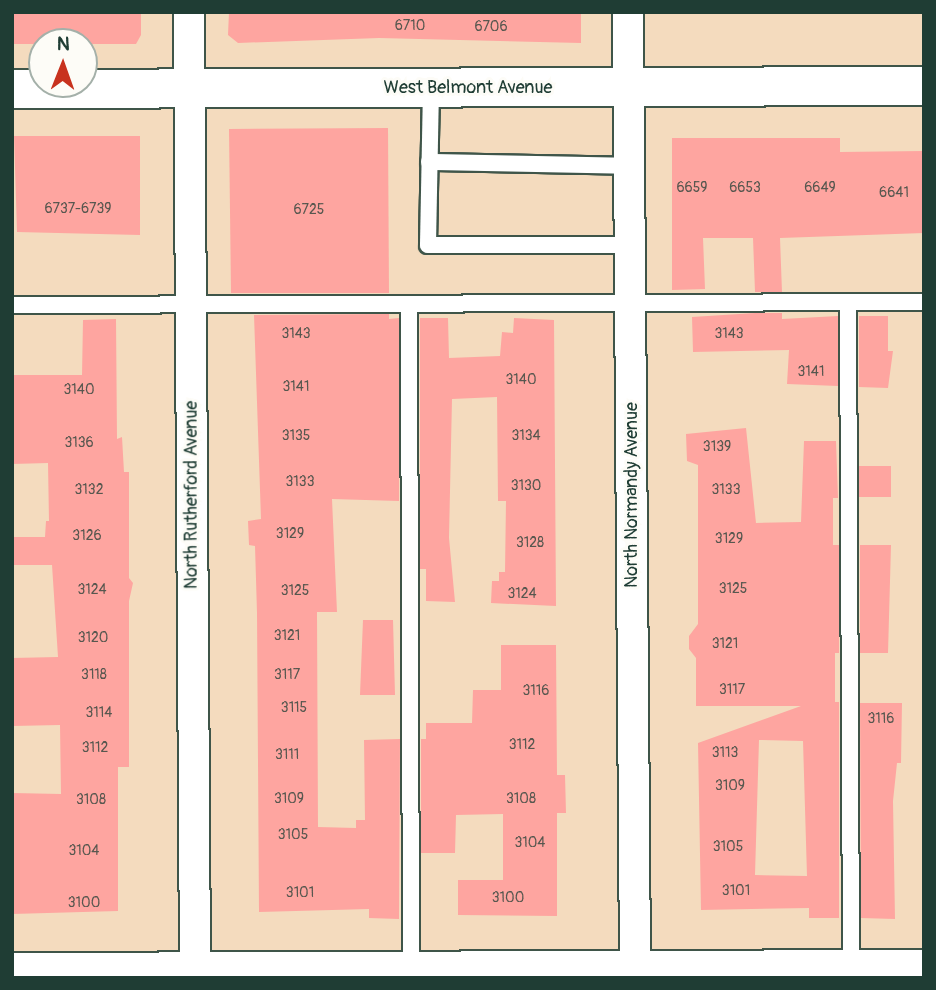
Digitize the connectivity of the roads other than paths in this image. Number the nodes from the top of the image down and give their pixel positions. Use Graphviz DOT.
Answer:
graph roads {
  1 [pos="189,12"];
  2 [pos="628,12"];
  3 [pos="924,86"];
  4 [pos="629,87"];
  5 [pos="190,88"];
  6 [pos="431,88"];
  7 [pos="12,89"];
  8 [pos="429,162"];
  9 [pos="630,166"];
  10 [pos="630,245"];
  11 [pos="848,302"];
  12 [pos="924,302"];
  13 [pos="631,303"];
  14 [pos="191,304"];
  15 [pos="409,304"];
  16 [pos="12,305"];
  17 [pos="924,965"];
  18 [pos="12,968"];
  19 [pos="634,971"];
  20 [pos="851,971"];
  21 [pos="195,972"];
  22 [pos="411,972"];
  1 -- 5 [label="street, North Rutherford Avenue"];
  2 -- 4 [label="street, North Normandy Avenue"];
  3 -- 4 [label="main road, West Belmont Avenue"];
  4 -- 6 [label="main road, West Belmont Avenue"];
  4 -- 9 [label="street, North Normandy Avenue"];
  5 -- 6 [label="main road, West Belmont Avenue"];
  5 -- 7 [label="main road, West Belmont Avenue"];
  5 -- 14 [label="street, North Rutherford Avenue"];
  6 -- 8 [label="lane"];
  8 -- 9 [label="lane"];
  8 -- 10 [label="lane"];
  9 -- 10 [label="street, North Normandy Avenue"];
  10 -- 13 [label="street, North Normandy Avenue"];
  11 -- 12 [label="lane"];
  11 -- 13 [label="lane"];
  11 -- 20 [label="lane"];
  13 -- 15 [label="lane"];
  13 -- 19 [label="street, North Normandy Avenue"];
  14 -- 15 [label="lane"];
  14 -- 16 [label="lane"];
  14 -- 21 [label="street, North Rutherford Avenue"];
  15 -- 22 [label="lane"];
  17 -- 20 [label="street"];
  18 -- 21 [label="street"];
  19 -- 20 [label="street"];
  19 -- 22 [label="street"];
  21 -- 22 [label="street"];
}
